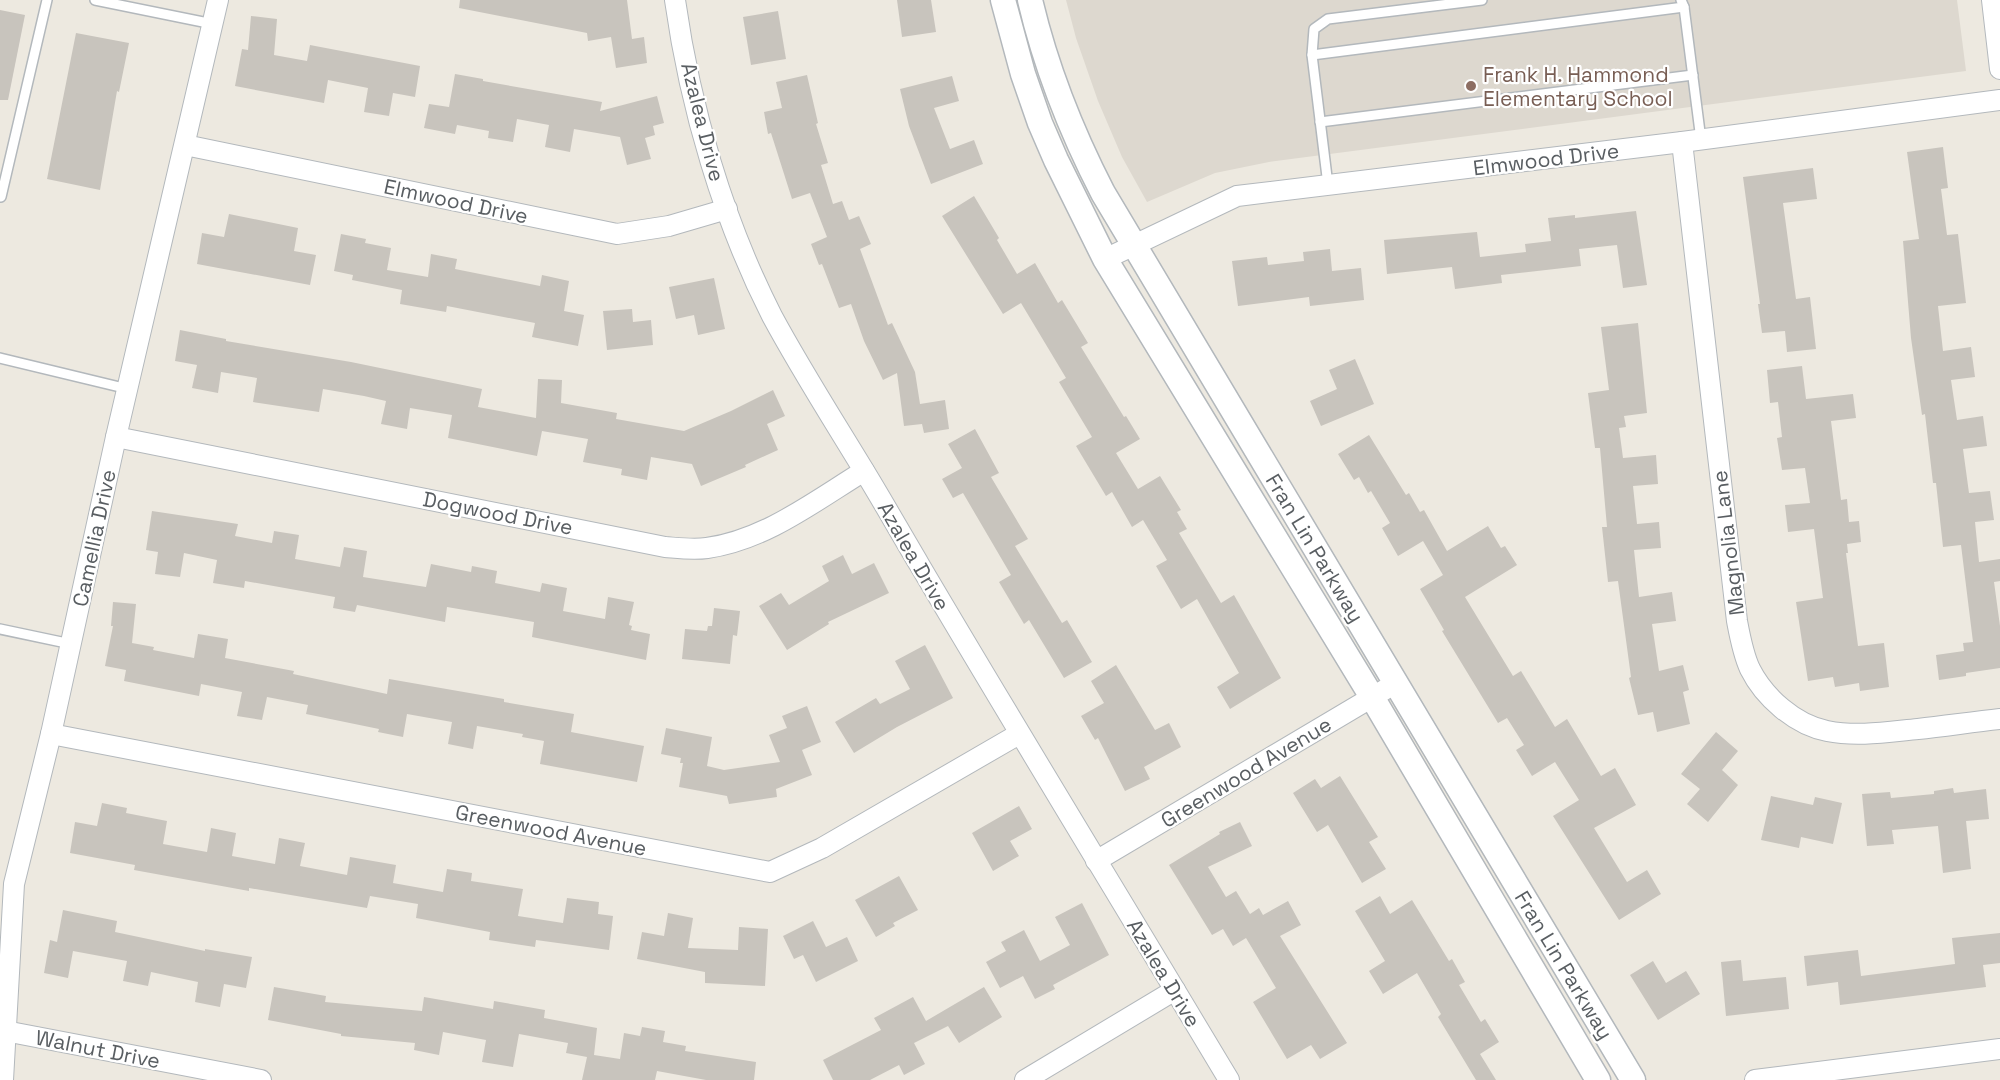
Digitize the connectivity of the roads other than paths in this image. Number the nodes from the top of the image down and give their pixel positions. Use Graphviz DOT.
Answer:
graph roads {
  1 [pos="47,0"];
  2 [pos="95,0"];
  3 [pos="218,0"];
  4 [pos="675,0"];
  5 [pos="1003,0"];
  6 [pos="1030,0"];
  7 [pos="1482,0"];
  8 [pos="1992,0"];
  9 [pos="1683,4"];
  10 [pos="213,24"];
  11 [pos="1312,54"];
  12 [pos="2000,69"];
  13 [pos="1693,75"];
  14 [pos="2000,100"];
  15 [pos="1320,122"];
  16 [pos="1691,141"];
  17 [pos="185,145"];
  18 [pos="1328,185"];
  19 [pos="1,197"];
  20 [pos="726,209"];
  21 [pos="1134,246"];
  22 [pos="1105,259"];
  23 [pos="0,358"];
  24 [pos="128,389"];
  25 [pos="116,437"];
  26 [pos="864,471"];
  27 [pos="0,629"];
  28 [pos="70,644"];
  29 [pos="1396,683"];
  30 [pos="1372,697"];
  31 [pos="2000,719"];
  32 [pos="51,734"];
  33 [pos="1019,734"];
  34 [pos="1096,861"];
  35 [pos="6,910"];
  36 [pos="1175,990"];
  37 [pos="5,1031"];
  38 [pos="2000,1049"];
  39 [pos="3,1080"];
  40 [pos="261,1080"];
  41 [pos="1025,1080"];
  42 [pos="1229,1080"];
  43 [pos="1598,1080"];
  44 [pos="1633,1080"];
  45 [pos="1755,1080"];
  1 -- 19 [label="lane"];
  2 -- 10 [label="lane"];
  3 -- 10 [label="street, Camellia Drive"];
  4 -- 20 [label="street, Azalea Drive"];
  5 -- 22 [label="street, Fran Lin Parkway"];
  6 -- 21 [label="street, Fran Lin Parkway"];
  7 -- 11 [label="lane"];
  8 -- 12 [label="street"];
  9 -- 11 [label="lane"];
  9 -- 13 [label="lane"];
  10 -- 17 [label="street, Camellia Drive"];
  11 -- 15 [label="lane"];
  13 -- 15 [label="lane"];
  13 -- 16 [label="lane"];
  14 -- 16 [label="street, Elmwood Drive"];
  15 -- 18 [label="lane"];
  16 -- 18 [label="street, Elmwood Drive"];
  16 -- 31 [label="street, Magnolia Lane"];
  17 -- 20 [label="street, Elmwood Drive"];
  17 -- 24 [label="street, Camellia Drive"];
  18 -- 21 [label="street, Elmwood Drive"];
  20 -- 26 [label="street, Azalea Drive"];
  21 -- 22 [label="street, Elmwood Drive"];
  21 -- 29 [label="street, Fran Lin Parkway"];
  22 -- 30 [label="street, Fran Lin Parkway"];
  23 -- 24 [label="lane"];
  24 -- 25 [label="street, Camellia Drive"];
  25 -- 26 [label="street, Dogwood Drive"];
  25 -- 28 [label="street, Camellia Drive"];
  26 -- 33 [label="street, Azalea Drive"];
  27 -- 28 [label="lane"];
  28 -- 32 [label="street, Camellia Drive"];
  29 -- 30 [label="street, Greenwood Avenue"];
  29 -- 44 [label="street, Fran Lin Parkway"];
  30 -- 34 [label="street, Greenwood Avenue"];
  30 -- 43 [label="street, Fran Lin Parkway"];
  32 -- 33 [label="street, Greenwood Avenue"];
  32 -- 35 [label="street, Camellia Drive"];
  33 -- 34 [label="street, Azalea Drive"];
  34 -- 36 [label="street, Azalea Drive"];
  35 -- 37 [label="street, Camellia Drive"];
  36 -- 41 [label="street"];
  36 -- 42 [label="street, Azalea Drive"];
  37 -- 39 [label="street, Camellia Drive"];
  37 -- 40 [label="street, Walnut Drive"];
  38 -- 45 [label="street"];
}
